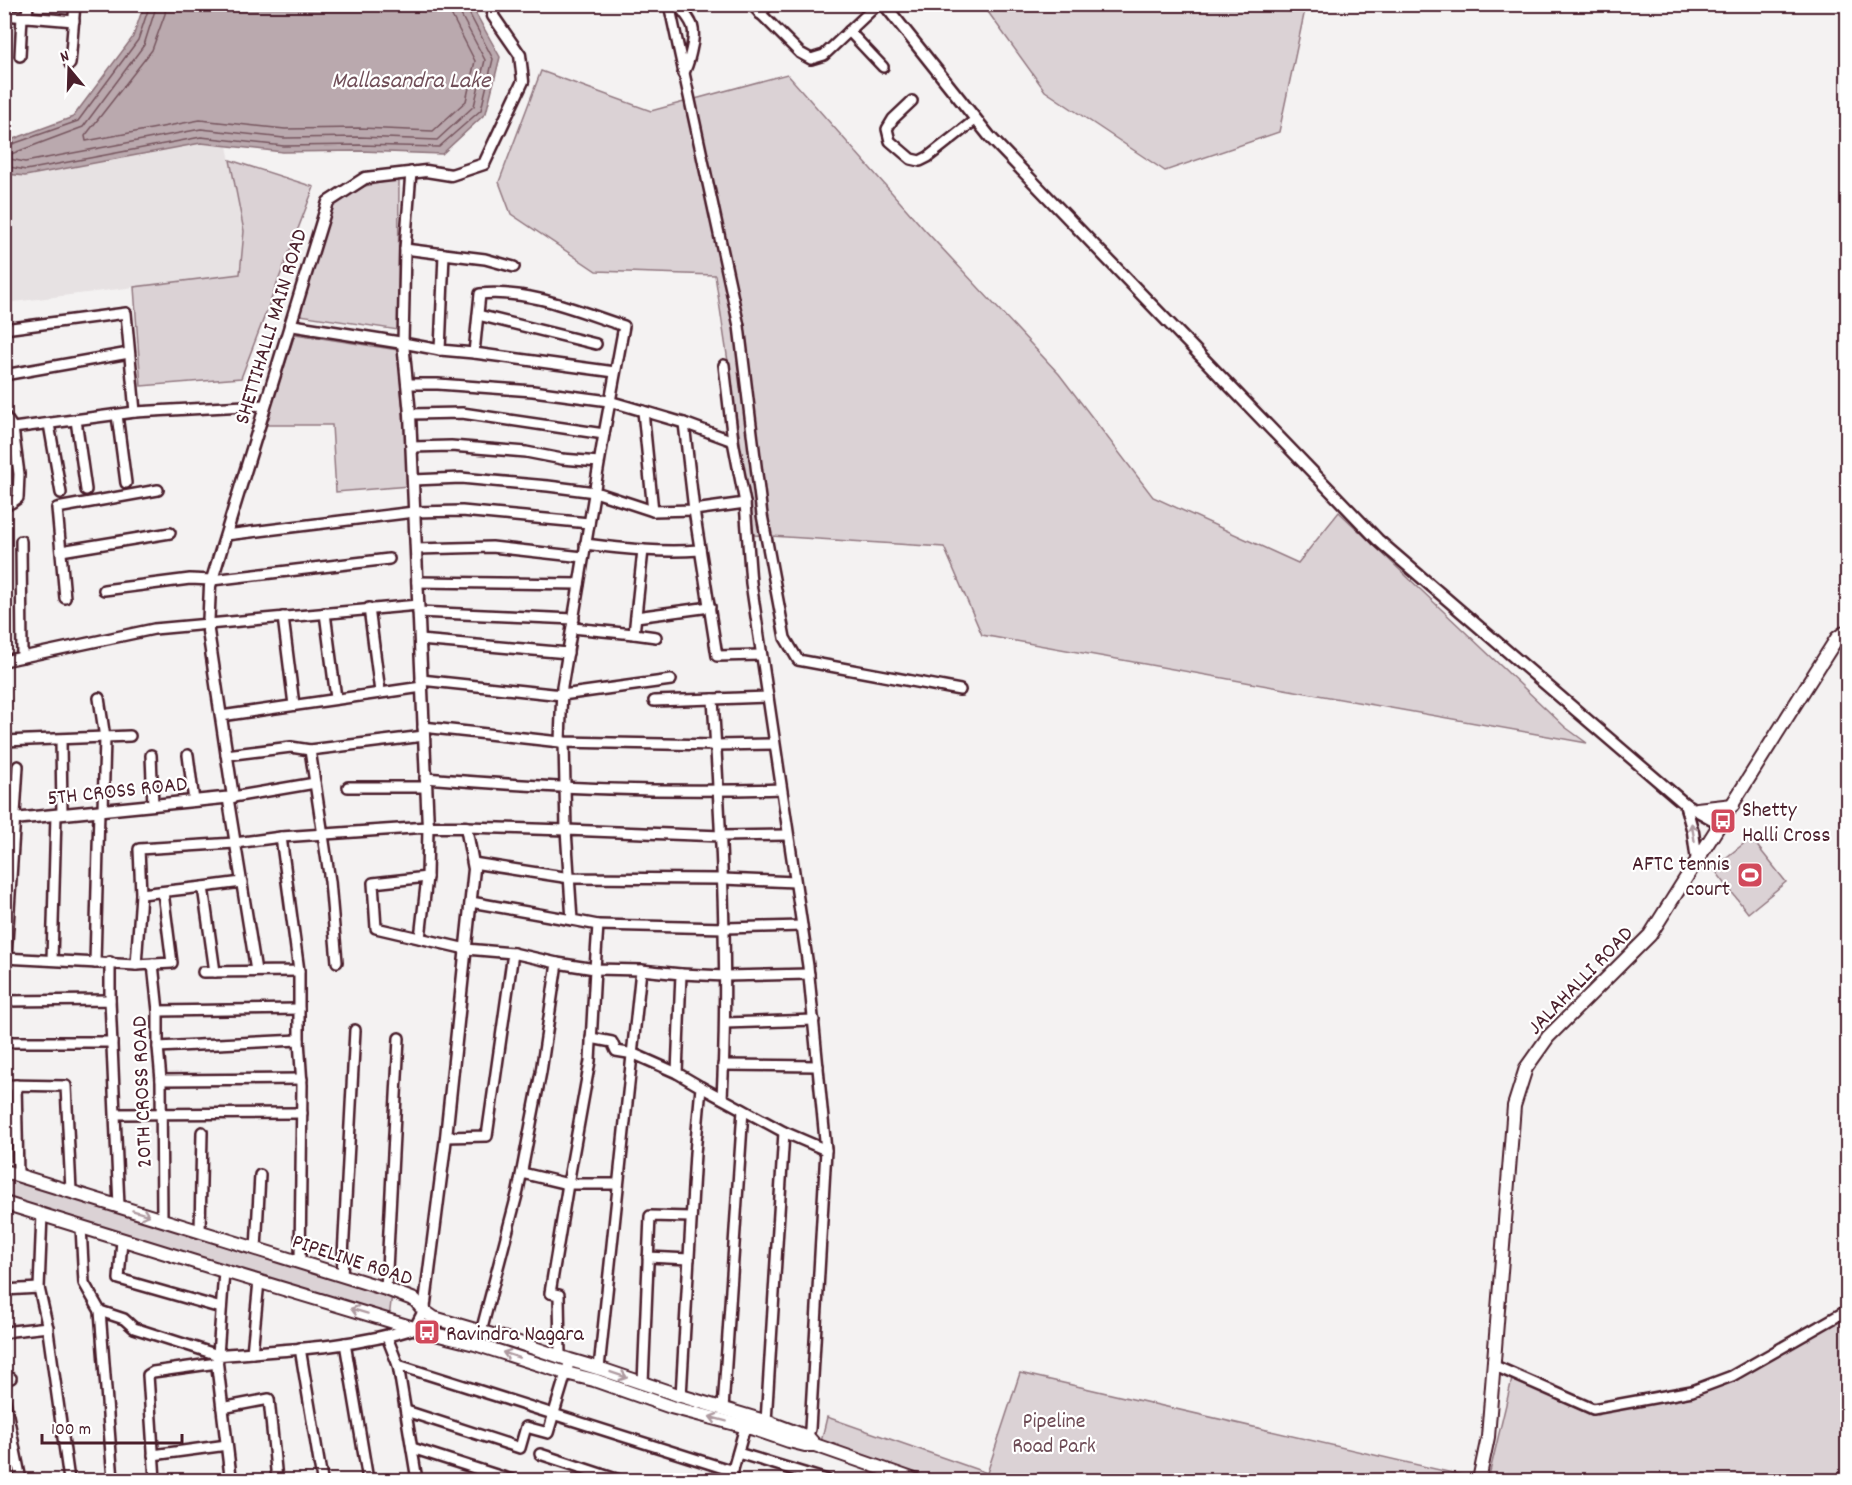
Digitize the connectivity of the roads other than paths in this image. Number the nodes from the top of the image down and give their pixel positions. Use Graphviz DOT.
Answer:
graph roads {
  1 [pos="28,4"];
  2 [pos="75,4"];
  3 [pos="493,4"];
  4 [pos="669,4"];
  5 [pos="677,4"];
  6 [pos="751,4"];
  7 [pos="769,4"];
  8 [pos="878,4"];
  9 [pos="884,4"];
  10 [pos="760,14"];
  11 [pos="4,15"];
  12 [pos="25,16"];
  13 [pos="74,21"];
  14 [pos="849,32"];
  15 [pos="20,56"];
  16 [pos="70,64"];
  17 [pos="884,67"];
  18 [pos="683,74"];
  19 [pos="912,101"];
  20 [pos="975,120"];
  21 [pos="411,172"];
  22 [pos="405,249"];
  23 [pos="444,254"];
  24 [pos="514,267"];
  25 [pos="478,315"];
  26 [pos="290,325"];
  27 [pos="4,329"];
  28 [pos="404,343"];
  29 [pos="596,344"];
  30 [pos="440,350"];
  31 [pos="129,353"];
  32 [pos="474,353"];
  33 [pos="724,365"];
  34 [pos="615,372"];
  35 [pos="4,375"];
  36 [pos="407,384"];
  37 [pos="609,401"];
  38 [pos="266,405"];
  39 [pos="643,411"];
  40 [pos="135,412"];
  41 [pos="410,414"];
  42 [pos="4,415"];
  43 [pos="117,415"];
  44 [pos="76,420"];
  45 [pos="684,423"];
  46 [pos="49,424"];
  47 [pos="13,428"];
  48 [pos="603,434"];
  49 [pos="734,441"];
  50 [pos="411,447"];
  51 [pos="599,462"];
  52 [pos="413,480"];
  53 [pos="126,483"];
  54 [pos="158,489"];
  55 [pos="86,490"];
  56 [pos="595,492"];
  57 [pos="62,494"];
  58 [pos="744,503"];
  59 [pos="4,504"];
  60 [pos="694,510"];
  61 [pos="653,511"];
  62 [pos="414,512"];
  63 [pos="589,523"];
  64 [pos="170,533"];
  65 [pos="226,535"];
  66 [pos="21,541"];
  67 [pos="585,544"];
  68 [pos="416,549"];
  69 [pos="643,550"];
  70 [pos="700,550"];
  71 [pos="61,551"];
  72 [pos="583,557"];
  73 [pos="389,559"];
  74 [pos="212,580"];
  75 [pos="417,582"];
  76 [pos="579,584"];
  77 [pos="104,590"];
  78 [pos="65,598"];
  79 [pos="710,607"];
  80 [pos="369,608"];
  81 [pos="418,609"];
  82 [pos="325,613"];
  83 [pos="283,617"];
  84 [pos="636,617"];
  85 [pos="209,622"];
  86 [pos="573,623"];
  87 [pos="1848,630"];
  88 [pos="634,634"];
  89 [pos="656,637"];
  90 [pos="420,640"];
  91 [pos="568,653"];
  92 [pos="761,655"];
  93 [pos="22,657"];
  94 [pos="4,661"];
  95 [pos="671,680"];
  96 [pos="422,683"];
  97 [pos="960,690"];
  98 [pos="380,692"];
  99 [pos="562,695"];
  100 [pos="768,697"];
  101 [pos="99,698"];
  102 [pos="336,698"];
  103 [pos="713,699"];
  104 [pos="654,701"];
  105 [pos="294,705"];
  106 [pos="221,716"];
  107 [pos="424,732"];
  108 [pos="130,736"];
  109 [pos="105,738"];
  110 [pos="62,740"];
  111 [pos="4,741"];
  112 [pos="562,742"];
  113 [pos="774,744"];
  114 [pos="716,745"];
  115 [pos="310,750"];
  116 [pos="152,755"];
  117 [pos="188,755"];
  118 [pos="226,755"];
  119 [pos="18,765"];
  120 [pos="315,783"];
  121 [pos="426,783"];
  122 [pos="348,787"];
  123 [pos="565,789"];
  124 [pos="781,789"];
  125 [pos="718,791"];
  126 [pos="230,798"];
  127 [pos="194,801"];
  128 [pos="153,805"];
  129 [pos="1733,805"];
  130 [pos="1691,807"];
  131 [pos="101,810"];
  132 [pos="59,815"];
  133 [pos="10,819"];
  134 [pos="1721,824"];
  135 [pos="466,826"];
  136 [pos="428,827"];
  137 [pos="566,830"];
  138 [pos="324,833"];
  139 [pos="788,835"];
  140 [pos="721,836"];
  141 [pos="281,837"];
  142 [pos="235,843"];
  143 [pos="1697,861"];
  144 [pos="473,863"];
  145 [pos="427,877"];
  146 [pos="570,878"];
  147 [pos="723,879"];
  148 [pos="242,882"];
  149 [pos="795,882"];
  150 [pos="203,887"];
  151 [pos="163,892"];
  152 [pos="141,894"];
  153 [pos="471,902"];
  154 [pos="572,920"];
  155 [pos="598,925"];
  156 [pos="802,926"];
  157 [pos="724,928"];
  158 [pos="420,938"];
  159 [pos="466,949"];
  160 [pos="513,953"];
  161 [pos="5,958"];
  162 [pos="52,960"];
  163 [pos="110,962"];
  164 [pos="337,962"];
  165 [pos="95,963"];
  166 [pos="557,963"];
  167 [pos="136,964"];
  168 [pos="153,964"];
  169 [pos="595,969"];
  170 [pos="641,970"];
  171 [pos="256,971"];
  172 [pos="299,971"];
  173 [pos="203,972"];
  174 [pos="215,972"];
  175 [pos="681,974"];
  176 [pos="809,974"];
  177 [pos="725,976"];
  178 [pos="110,1000"];
  179 [pos="4,1001"];
  180 [pos="299,1009"];
  181 [pos="158,1011"];
  182 [pos="814,1020"];
  183 [pos="725,1023"];
  184 [pos="355,1029"];
  185 [pos="399,1038"];
  186 [pos="591,1038"];
  187 [pos="299,1040"];
  188 [pos="4,1042"];
  189 [pos="112,1042"];
  190 [pos="158,1047"];
  191 [pos="634,1054"];
  192 [pos="723,1065"];
  193 [pos="818,1065"];
  194 [pos="677,1073"];
  195 [pos="302,1079"];
  196 [pos="161,1080"];
  197 [pos="4,1085"];
  198 [pos="16,1085"];
  199 [pos="701,1087"];
  200 [pos="722,1098"];
  201 [pos="744,1110"];
  202 [pos="161,1113"];
  203 [pos="302,1113"];
  204 [pos="116,1114"];
  205 [pos="202,1132"];
  206 [pos="784,1132"];
  207 [pos="446,1137"];
  208 [pos="826,1150"];
  209 [pos="4,1171"];
  210 [pos="522,1173"];
  211 [pos="18,1175"];
  212 [pos="260,1175"];
  213 [pos="568,1184"];
  214 [pos="618,1184"];
  215 [pos="71,1191"];
  216 [pos="4,1203"];
  217 [pos="118,1206"];
  218 [pos="42,1214"];
  219 [pos="692,1217"];
  220 [pos="162,1220"];
  221 [pos="81,1227"];
  222 [pos="200,1231"];
  223 [pos="122,1240"];
  224 [pos="256,1249"];
  225 [pos="648,1257"];
  226 [pos="689,1259"];
  227 [pos="300,1262"];
  228 [pos="224,1271"];
  229 [pos="342,1275"];
  230 [pos="259,1281"];
  231 [pos="39,1288"];
  232 [pos="386,1289"];
  233 [pos="4,1290"];
  234 [pos="221,1308"];
  235 [pos="1848,1310"];
  236 [pos="100,1311"];
  237 [pos="424,1311"];
  238 [pos="48,1327"];
  239 [pos="415,1328"];
  240 [pos="481,1332"];
  241 [pos="4,1334"];
  242 [pos="387,1337"];
  243 [pos="345,1343"];
  244 [pos="300,1348"];
  245 [pos="252,1353"];
  246 [pos="218,1359"];
  247 [pos="565,1359"];
  248 [pos="398,1365"];
  249 [pos="1495,1366"];
  250 [pos="599,1368"];
  251 [pos="566,1373"];
  252 [pos="643,1383"];
  253 [pos="4,1396"];
  254 [pos="681,1396"];
  255 [pos="6,1407"];
  256 [pos="222,1408"];
  257 [pos="723,1409"];
  258 [pos="406,1411"];
  259 [pos="553,1414"];
  260 [pos="766,1422"];
  261 [pos="745,1427"];
  262 [pos="809,1442"];
  263 [pos="227,1445"];
  264 [pos="412,1449"];
  265 [pos="738,1453"];
  266 [pos="540,1454"];
  267 [pos="153,1455"];
  268 [pos="733,1470"];
  269 [pos="21,1480"];
  270 [pos="69,1480"];
  271 [pos="113,1480"];
  272 [pos="155,1480"];
  273 [pos="231,1480"];
  274 [pos="277,1480"];
  275 [pos="322,1480"];
  276 [pos="368,1480"];
  277 [pos="417,1480"];
  278 [pos="512,1480"];
  279 [pos="619,1480"];
  280 [pos="730,1480"];
  281 [pos="827,1480"];
  282 [pos="915,1480"];
  283 [pos="1479,1480"];
  1 -- 12 [label="street"];
  2 -- 13 [label="street"];
  3 -- 21 [label="street, SHETTIHALLI MAIN ROAD"];
  4 -- 18 [label="street"];
  5 -- 18 [label="street"];
  6 -- 10 [label="street"];
  7 -- 10 [label="street"];
  8 -- 14 [label="street"];
  9 -- 20 [label="street"];
  10 -- 14 [label="street"];
  11 -- 12 [label="street"];
  12 -- 13 [label="street"];
  12 -- 15 [label="street"];
  13 -- 16 [label="street"];
  14 -- 17 [label="street"];
  18 -- 97 [label="street"];
  19 -- 20 [label="street"];
  20 -- 130 [label="street"];
  21 -- 22 [label="street"];
  21 -- 26 [label="street, SHETTIHALLI MAIN ROAD"];
  22 -- 23 [label="street"];
  22 -- 28 [label="street"];
  23 -- 24 [label="street"];
  23 -- 30 [label="street"];
  25 -- 29 [label="street"];
  25 -- 32 [label="street"];
  25 -- 34 [label="street"];
  26 -- 28 [label="street"];
  26 -- 38 [label="street, SHETTIHALLI MAIN ROAD"];
  27 -- 31 [label="street"];
  28 -- 30 [label="street"];
  28 -- 36 [label="street"];
  30 -- 32 [label="street"];
  31 -- 35 [label="street"];
  31 -- 40 [label="street"];
  32 -- 34 [label="street"];
  33 -- 49 [label="street"];
  34 -- 37 [label="street"];
  36 -- 37 [label="street"];
  36 -- 41 [label="street"];
  37 -- 39 [label="street"];
  37 -- 48 [label="street"];
  38 -- 40 [label="street"];
  38 -- 65 [label="street, SHETTIHALLI MAIN ROAD"];
  39 -- 45 [label="street"];
  39 -- 61 [label="street"];
  40 -- 43 [label="street"];
  41 -- 48 [label="street"];
  41 -- 50 [label="street"];
  42 -- 47 [label="street"];
  43 -- 44 [label="street"];
  43 -- 53 [label="street"];
  44 -- 46 [label="street"];
  44 -- 55 [label="street"];
  45 -- 49 [label="street"];
  45 -- 60 [label="street"];
  46 -- 47 [label="street"];
  46 -- 57 [label="street"];
  47 -- 59 [label="street"];
  48 -- 51 [label="street"];
  49 -- 58 [label="street"];
  50 -- 51 [label="street"];
  50 -- 52 [label="street"];
  51 -- 56 [label="street"];
  52 -- 56 [label="street"];
  52 -- 62 [label="street"];
  54 -- 71 [label="street"];
  56 -- 61 [label="street"];
  56 -- 63 [label="street"];
  58 -- 60 [label="street"];
  58 -- 92 [label="street"];
  60 -- 61 [label="street"];
  60 -- 70 [label="street"];
  62 -- 63 [label="street"];
  62 -- 65 [label="street"];
  62 -- 68 [label="street"];
  63 -- 67 [label="street"];
  64 -- 71 [label="street"];
  65 -- 74 [label="street, SHETTIHALLI MAIN ROAD"];
  66 -- 93 [label="street"];
  67 -- 69 [label="street"];
  67 -- 72 [label="street"];
  68 -- 72 [label="street"];
  68 -- 75 [label="street"];
  69 -- 70 [label="street"];
  69 -- 84 [label="street"];
  70 -- 79 [label="street"];
  71 -- 78 [label="street"];
  72 -- 76 [label="street"];
  73 -- 74 [label="street"];
  74 -- 77 [label="street"];
  74 -- 85 [label="street, SHETTIHALLI MAIN ROAD"];
  75 -- 76 [label="street"];
  75 -- 81 [label="street"];
  76 -- 86 [label="street"];
  79 -- 84 [label="street"];
  79 -- 92 [label="street"];
  80 -- 81 [label="street"];
  80 -- 82 [label="street"];
  80 -- 98 [label="street"];
  81 -- 86 [label="street"];
  81 -- 90 [label="street"];
  82 -- 83 [label="street"];
  82 -- 102 [label="street"];
  83 -- 85 [label="street"];
  83 -- 105 [label="street"];
  84 -- 88 [label="street"];
  85 -- 93 [label="street"];
  85 -- 106 [label="street, SHETTIHALLI MAIN ROAD"];
  86 -- 88 [label="street"];
  86 -- 91 [label="street"];
  87 -- 129 [label="main road, JALAHALLI ROAD"];
  88 -- 89 [label="street"];
  90 -- 91 [label="street"];
  90 -- 96 [label="street"];
  91 -- 99 [label="street"];
  92 -- 100 [label="street"];
  93 -- 94 [label="street"];
  95 -- 99 [label="street"];
  96 -- 98 [label="street"];
  96 -- 99 [label="street"];
  96 -- 107 [label="street"];
  98 -- 102 [label="street"];
  99 -- 112 [label="street"];
  100 -- 103 [label="street"];
  100 -- 113 [label="street"];
  101 -- 109 [label="street"];
  102 -- 105 [label="street"];
  103 -- 104 [label="street"];
  103 -- 114 [label="street"];
  105 -- 106 [label="street"];
  106 -- 118 [label="street, SHETTIHALLI MAIN ROAD"];
  107 -- 112 [label="street"];
  107 -- 115 [label="street"];
  107 -- 121 [label="street"];
  108 -- 109 [label="street"];
  109 -- 110 [label="street"];
  109 -- 131 [label="street"];
  110 -- 111 [label="street"];
  110 -- 132 [label="street"];
  112 -- 114 [label="street"];
  112 -- 123 [label="street"];
  113 -- 114 [label="street"];
  113 -- 124 [label="street"];
  114 -- 125 [label="street"];
  115 -- 118 [label="street"];
  115 -- 120 [label="street"];
  116 -- 128 [label="street"];
  117 -- 127 [label="street"];
  118 -- 126 [label="street, SHETTIHALLI MAIN ROAD"];
  119 -- 133 [label="street"];
  120 -- 126 [label="street"];
  120 -- 138 [label="street"];
  121 -- 122 [label="street"];
  121 -- 123 [label="street"];
  121 -- 136 [label="street"];
  123 -- 125 [label="street"];
  123 -- 137 [label="street"];
  124 -- 125 [label="street"];
  124 -- 139 [label="street"];
  125 -- 140 [label="street"];
  126 -- 127 [label="street, 5TH CROSS ROAD"];
  126 -- 142 [label="street"];
  127 -- 128 [label="street, 5TH CROSS ROAD"];
  128 -- 131 [label="street, 5TH CROSS ROAD"];
  129 -- 130 [label="main road"];
  129 -- 134 [label="main road, JALAHALLI ROAD"];
  130 -- 134 [label="street"];
  143 -- 130 [label="street, one-way"];
  131 -- 132 [label="street, 5TH CROSS ROAD"];
  131 -- 165 [label="street"];
  132 -- 133 [label="street, 5TH CROSS ROAD"];
  132 -- 162 [label="street"];
  133 -- 161 [label="street"];
  134 -- 143 [label="main road, JALAHALLI ROAD"];
  135 -- 136 [label="street"];
  135 -- 137 [label="street"];
  135 -- 144 [label="street"];
  136 -- 138 [label="street"];
  136 -- 145 [label="street"];
  137 -- 140 [label="street"];
  137 -- 146 [label="street"];
  138 -- 141 [label="street"];
  138 -- 164 [label="street"];
  139 -- 140 [label="street"];
  139 -- 149 [label="street"];
  140 -- 147 [label="street"];
  141 -- 142 [label="street"];
  141 -- 172 [label="street"];
  142 -- 148 [label="street"];
  142 -- 152 [label="street"];
  143 -- 249 [label="main road, JALAHALLI ROAD"];
  144 -- 146 [label="street"];
  144 -- 153 [label="street"];
  145 -- 158 [label="street"];
  145 -- 158 [label="street"];
  146 -- 147 [label="street"];
  146 -- 154 [label="street"];
  147 -- 149 [label="street"];
  147 -- 157 [label="street"];
  148 -- 150 [label="street"];
  148 -- 171 [label="street"];
  149 -- 156 [label="street"];
  150 -- 151 [label="street"];
  150 -- 174 [label="street"];
  151 -- 152 [label="street"];
  151 -- 168 [label="street"];
  152 -- 167 [label="street"];
  153 -- 154 [label="street"];
  153 -- 159 [label="street"];
  154 -- 155 [label="street"];
  155 -- 157 [label="street"];
  155 -- 169 [label="street"];
  156 -- 157 [label="street"];
  156 -- 176 [label="street"];
  157 -- 177 [label="street"];
  158 -- 159 [label="street"];
  159 -- 160 [label="street"];
  159 -- 207 [label="street"];
  160 -- 166 [label="street"];
  160 -- 207 [label="street"];
  161 -- 162 [label="street"];
  162 -- 165 [label="street"];
  163 -- 165 [label="street"];
  163 -- 167 [label="street"];
  163 -- 178 [label="street"];
  166 -- 169 [label="street"];
  166 -- 210 [label="street"];
  167 -- 168 [label="street"];
  168 -- 181 [label="street, 20TH CROSS ROAD"];
  169 -- 170 [label="street"];
  169 -- 186 [label="street"];
  170 -- 175 [label="street"];
  170 -- 191 [label="street"];
  171 -- 172 [label="street"];
  171 -- 174 [label="street"];
  172 -- 180 [label="street"];
  173 -- 174 [label="street"];
  175 -- 177 [label="street"];
  175 -- 194 [label="street"];
  176 -- 177 [label="street"];
  176 -- 182 [label="street"];
  177 -- 183 [label="street"];
  178 -- 179 [label="street"];
  178 -- 189 [label="street"];
  180 -- 181 [label="street"];
  180 -- 187 [label="street"];
  181 -- 190 [label="street, 20TH CROSS ROAD"];
  182 -- 183 [label="street"];
  182 -- 193 [label="street"];
  183 -- 192 [label="street"];
  184 -- 229 [label="street"];
  185 -- 232 [label="street"];
  186 -- 191 [label="street"];
  186 -- 213 [label="street"];
  187 -- 190 [label="street"];
  187 -- 195 [label="street"];
  188 -- 189 [label="street"];
  189 -- 204 [label="street"];
  190 -- 196 [label="street, 20TH CROSS ROAD"];
  191 -- 194 [label="street"];
  191 -- 214 [label="street"];
  192 -- 193 [label="street"];
  192 -- 200 [label="street"];
  193 -- 208 [label="street"];
  194 -- 199 [label="street"];
  195 -- 196 [label="street"];
  195 -- 203 [label="street"];
  196 -- 202 [label="street, 20TH CROSS ROAD"];
  197 -- 198 [label="street"];
  198 -- 211 [label="street"];
  198 -- 215 [label="street"];
  199 -- 200 [label="street"];
  199 -- 219 [label="street"];
  200 -- 201 [label="street"];
  201 -- 206 [label="street"];
  201 -- 257 [label="street"];
  202 -- 203 [label="street"];
  202 -- 204 [label="street"];
  202 -- 220 [label="street, 20TH CROSS ROAD"];
  203 -- 227 [label="street"];
  204 -- 217 [label="street"];
  205 -- 222 [label="street"];
  206 -- 208 [label="street"];
  206 -- 260 [label="street"];
  207 -- 237 [label="street"];
  208 -- 262 [label="street"];
  209 -- 211 [label="main road, PIPELINE ROAD"];
  210 -- 213 [label="street"];
  210 -- 240 [label="street"];
  211 -- 215 [label="main road, PIPELINE ROAD"];
  212 -- 224 [label="street"];
  213 -- 214 [label="street"];
  213 -- 247 [label="street"];
  214 -- 250 [label="street"];
  215 -- 217 [label="main road, PIPELINE ROAD"];
  216 -- 218 [label="main road, PIPELINE ROAD"];
  217 -- 220 [label="main road, PIPELINE ROAD, one-way"];
  218 -- 221 [label="main road, PIPELINE ROAD"];
  218 -- 231 [label="street"];
  219 -- 225 [label="street"];
  219 -- 226 [label="street"];
  220 -- 222 [label="main road, PIPELINE ROAD"];
  221 -- 223 [label="main road, PIPELINE ROAD"];
  221 -- 236 [label="street"];
  222 -- 224 [label="main road, PIPELINE ROAD"];
  223 -- 228 [label="main road, PIPELINE ROAD"];
  223 -- 234 [label="street"];
  224 -- 227 [label="main road, PIPELINE ROAD"];
  225 -- 226 [label="street"];
  225 -- 252 [label="street"];
  226 -- 254 [label="street"];
  227 -- 229 [label="main road, PIPELINE ROAD"];
  228 -- 230 [label="main road, PIPELINE ROAD"];
  228 -- 234 [label="street"];
  229 -- 232 [label="main road, PIPELINE ROAD"];
  239 -- 230 [label="main road, PIPELINE ROAD, one-way"];
  230 -- 245 [label="street"];
  231 -- 233 [label="street"];
  231 -- 238 [label="street"];
  232 -- 237 [label="main road, PIPELINE ROAD"];
  234 -- 246 [label="street"];
  235 -- 249 [label="street"];
  236 -- 246 [label="street"];
  236 -- 271 [label="street"];
  237 -- 239 [label="street"];
  237 -- 240 [label="main road, PIPELINE ROAD"];
  238 -- 241 [label="street"];
  238 -- 270 [label="street"];
  239 -- 242 [label="street"];
  251 -- 239 [label="main road, PIPELINE ROAD, one-way"];
  240 -- 247 [label="main road, PIPELINE ROAD"];
  242 -- 243 [label="street"];
  242 -- 248 [label="street"];
  243 -- 244 [label="street"];
  243 -- 276 [label="street"];
  244 -- 245 [label="street"];
  244 -- 275 [label="street"];
  245 -- 246 [label="street"];
  246 -- 256 [label="street"];
  246 -- 267 [label="street"];
  247 -- 250 [label="main road, PIPELINE ROAD"];
  247 -- 251 [label="street"];
  248 -- 258 [label="street"];
  248 -- 259 [label="street"];
  249 -- 283 [label="main road, JALAHALLI ROAD"];
  250 -- 252 [label="main road, PIPELINE ROAD, one-way"];
  251 -- 259 [label="street"];
  261 -- 251 [label="main road, PIPELINE ROAD, one-way"];
  252 -- 254 [label="main road, PIPELINE ROAD"];
  253 -- 255 [label="street"];
  254 -- 257 [label="main road, PIPELINE ROAD"];
  255 -- 269 [label="street"];
  256 -- 263 [label="street"];
  256 -- 274 [label="street"];
  257 -- 260 [label="main road, PIPELINE ROAD"];
  258 -- 259 [label="street"];
  258 -- 264 [label="street"];
  259 -- 268 [label="street"];
  260 -- 262 [label="main road, PIPELINE ROAD"];
  261 -- 262 [label="main road, PIPELINE ROAD"];
  261 -- 265 [label="street"];
  262 -- 282 [label="main road, PIPELINE ROAD"];
  263 -- 267 [label="street"];
  263 -- 273 [label="street"];
  264 -- 277 [label="street"];
  264 -- 278 [label="street"];
  265 -- 268 [label="street"];
  265 -- 281 [label="street"];
  266 -- 279 [label="street"];
  267 -- 272 [label="street"];
  268 -- 280 [label="street"];
}
